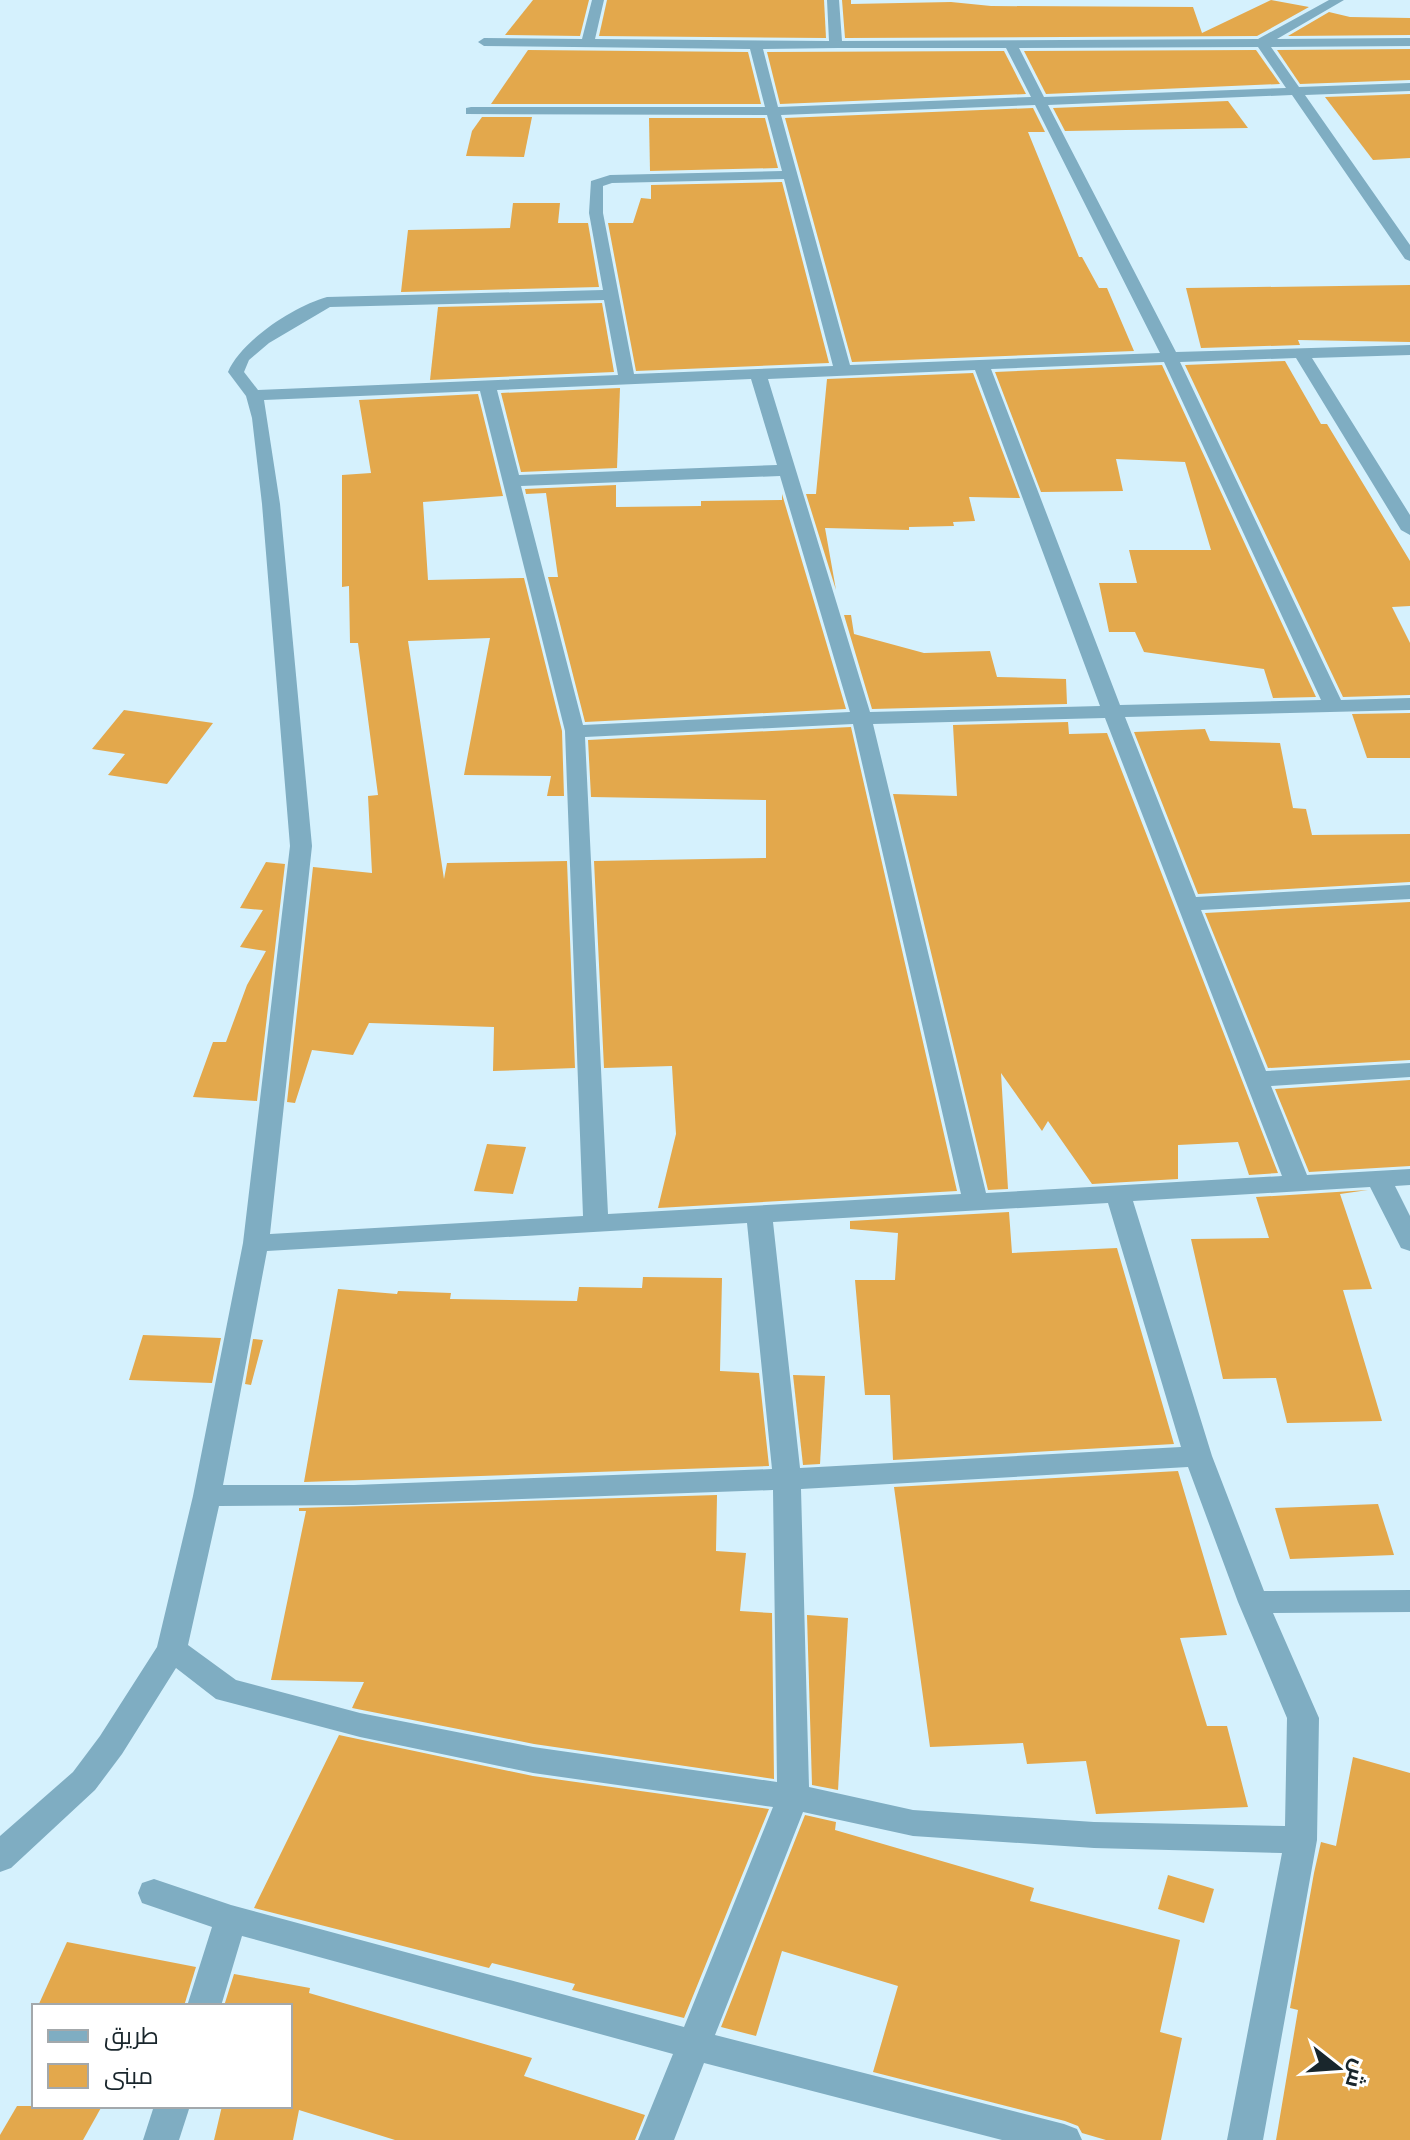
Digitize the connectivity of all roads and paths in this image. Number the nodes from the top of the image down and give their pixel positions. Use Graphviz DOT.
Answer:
graph roads {
  1 [pos="598,0"];
  2 [pos="833,0"];
  3 [pos="1338,0"];
  4 [pos="484,42"];
  5 [pos="1261,42"];
  6 [pos="1410,42"];
  7 [pos="588,43"];
  8 [pos="755,45"];
  9 [pos="836,45"];
  10 [pos="1011,45"];
  11 [pos="1410,87"];
  12 [pos="1296,92"];
  13 [pos="1040,101"];
  14 [pos="471,111"];
  15 [pos="772,111"];
  16 [pos="789,175"];
  17 [pos="1410,256"];
  18 [pos="610,295"];
  19 [pos="1410,350"];
  20 [pos="1301,353"];
  21 [pos="1170,357"];
  22 [pos="982,366"];
  23 [pos="843,371"];
  24 [pos="758,374"];
  25 [pos="627,379"];
  26 [pos="487,385"];
  27 [pos="254,395"];
  28 [pos="788,470"];
  29 [pos="511,481"];
  30 [pos="1410,530"];
  31 [pos="1410,704"];
  32 [pos="1333,705"];
  33 [pos="1112,711"];
  34 [pos="862,718"];
  35 [pos="575,731"];
  36 [pos="1410,892"];
  37 [pos="1188,904"];
  38 [pos="1410,1070"];
  39 [pos="1257,1079"];
  40 [pos="1410,1177"];
  41 [pos="1379,1179"];
  42 [pos="1298,1184"];
  43 [pos="1117,1192"];
  44 [pos="975,1202"];
  45 [pos="759,1215"];
  46 [pos="596,1224"];
  47 [pos="1410,1242"];
  48 [pos="256,1243"];
  49 [pos="1198,1456"];
  50 [pos="787,1479"];
  51 [pos="207,1496"];
  52 [pos="1410,1601"];
  53 [pos="1253,1602"];
  54 [pos="172,1649"];
  55 [pos="793,1797"];
  56 [pos="1301,1840"];
  57 [pos="0,1858"];
  58 [pos="154,1893"];
  59 [pos="231,1919"];
  60 [pos="205,2004"];
  61 [pos="695,2045"];
  62 [pos="171,2108"];
  63 [pos="161,2140"];
  64 [pos="656,2140"];
  65 [pos="1064,2140"];
  66 [pos="1245,2140"];
  1 -- 7 [label="street"];
  2 -- 9 [label="street"];
  3 -- 5 [label="street"];
  4 -- 7 [label="street"];
  5 -- 6 [label="street"];
  5 -- 10 [label="street"];
  5 -- 12 [label="street"];
  7 -- 8 [label="street"];
  8 -- 9 [label="street"];
  8 -- 15 [label="street"];
  9 -- 10 [label="street"];
  10 -- 13 [label="street"];
  11 -- 12 [label="street"];
  12 -- 13 [label="street"];
  12 -- 17 [label="street"];
  13 -- 15 [label="street"];
  13 -- 21 [label="street"];
  14 -- 15 [label="street"];
  15 -- 16 [label="street"];
  16 -- 18 [label="street"];
  16 -- 23 [label="street"];
  18 -- 25 [label="street"];
  18 -- 27 [label="street"];
  19 -- 20 [label="street"];
  20 -- 21 [label="street"];
  20 -- 30 [label="street"];
  21 -- 22 [label="street"];
  21 -- 32 [label="street"];
  22 -- 23 [label="street"];
  22 -- 33 [label="street"];
  23 -- 24 [label="street"];
  24 -- 25 [label="street"];
  24 -- 28 [label="street"];
  25 -- 26 [label="street"];
  26 -- 27 [label="street"];
  26 -- 29 [label="street"];
  27 -- 48 [label="street"];
  28 -- 29 [label="street"];
  28 -- 34 [label="street"];
  29 -- 35 [label="street"];
  31 -- 32 [label="street"];
  32 -- 33 [label="street"];
  33 -- 34 [label="street"];
  33 -- 37 [label="street"];
  34 -- 35 [label="street"];
  34 -- 44 [label="street"];
  35 -- 46 [label="street"];
  36 -- 37 [label="street"];
  37 -- 39 [label="street"];
  38 -- 39 [label="street"];
  39 -- 42 [label="street"];
  40 -- 41 [label="street"];
  41 -- 42 [label="street"];
  41 -- 47 [label="street"];
  42 -- 43 [label="street"];
  43 -- 44 [label="street"];
  43 -- 49 [label="street"];
  44 -- 45 [label="street"];
  45 -- 46 [label="street"];
  45 -- 50 [label="street"];
  46 -- 48 [label="street"];
  48 -- 51 [label="street"];
  49 -- 50 [label="street"];
  49 -- 53 [label="street"];
  50 -- 51 [label="street"];
  50 -- 55 [label="street"];
  51 -- 54 [label="street"];
  52 -- 53 [label="street"];
  53 -- 56 [label="street"];
  54 -- 55 [label="street"];
  54 -- 57 [label="street"];
  55 -- 56 [label="street"];
  55 -- 61 [label="street"];
  56 -- 66 [label="street"];
  58 -- 59 [label="street"];
  59 -- 60 [label="street"];
  59 -- 61 [label="street"];
  61 -- 64 [label="street"];
  61 -- 65 [label="street"];
  62 -- 63 [label="street"];
}
